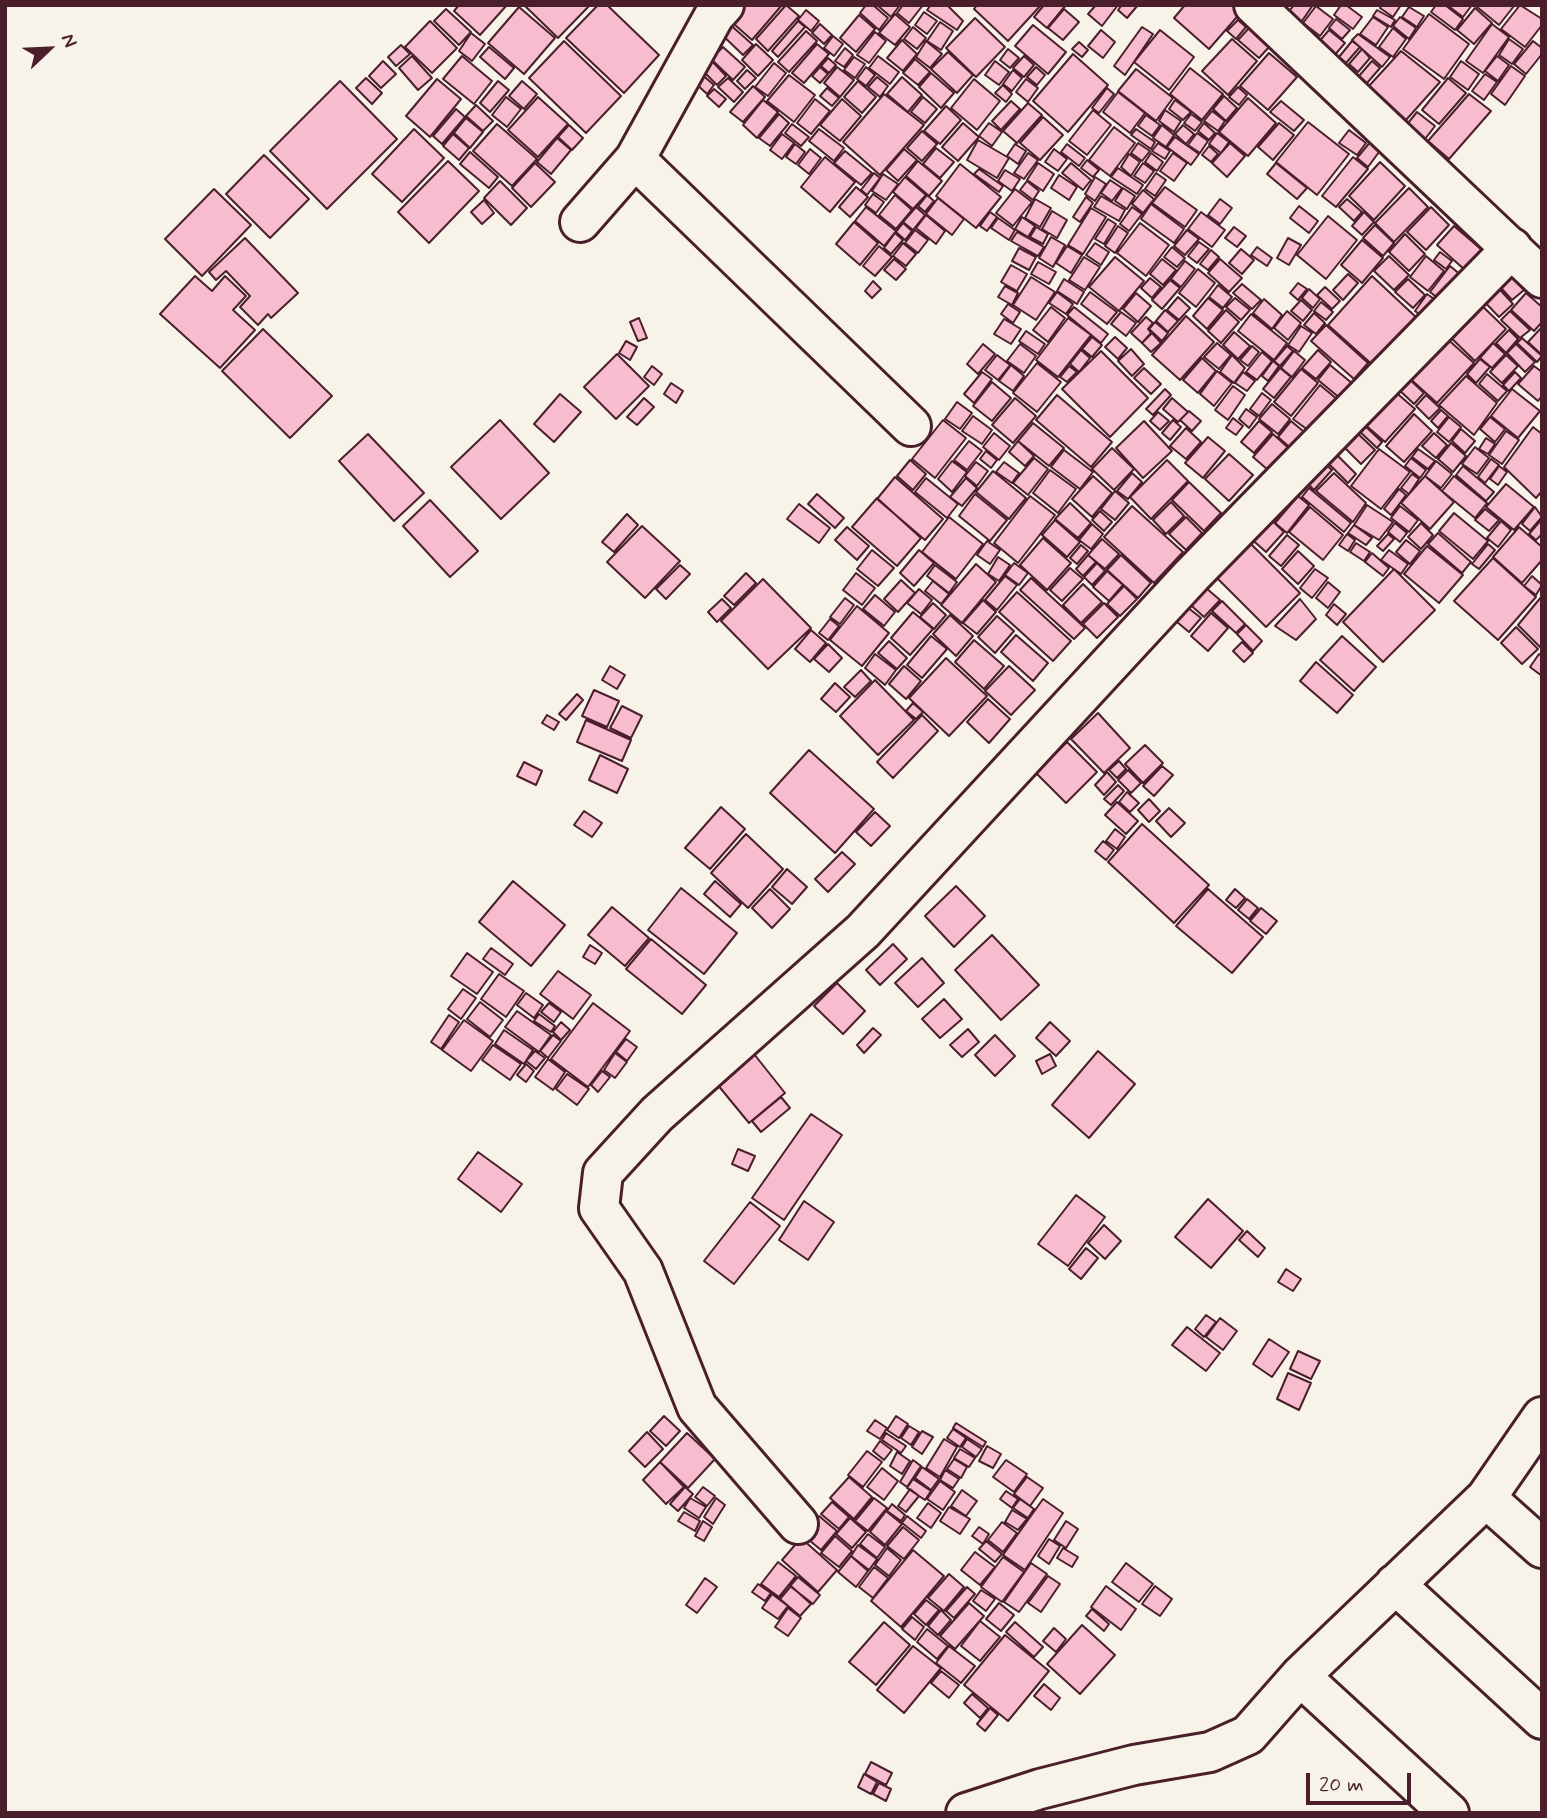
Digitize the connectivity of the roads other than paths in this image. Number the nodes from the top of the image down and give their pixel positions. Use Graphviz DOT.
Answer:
graph roads {
  1 [pos="724,5"];
  2 [pos="1254,5"];
  3 [pos="635,159"];
  4 [pos="580,222"];
  5 [pos="1512,248"];
  6 [pos="1542,278"];
  7 [pos="911,426"];
  8 [pos="1542,1417"];
  9 [pos="1486,1498"];
  10 [pos="798,1524"];
  11 [pos="1542,1548"];
  12 [pos="1395,1584"];
  13 [pos="1300,1676"];
  14 [pos="1542,1719"];
  15 [pos="966,1813"];
  16 [pos="1449,1813"];
  1 -- 3 [label="street"];
  2 -- 5 [label="street"];
  3 -- 4 [label="street"];
  3 -- 7 [label="street"];
  5 -- 6 [label="street"];
  5 -- 10 [label="street"];
  8 -- 9 [label="street"];
  9 -- 11 [label="street"];
  9 -- 12 [label="street"];
  12 -- 13 [label="street"];
  12 -- 14 [label="street"];
  13 -- 15 [label="street"];
  13 -- 16 [label="street"];
}
